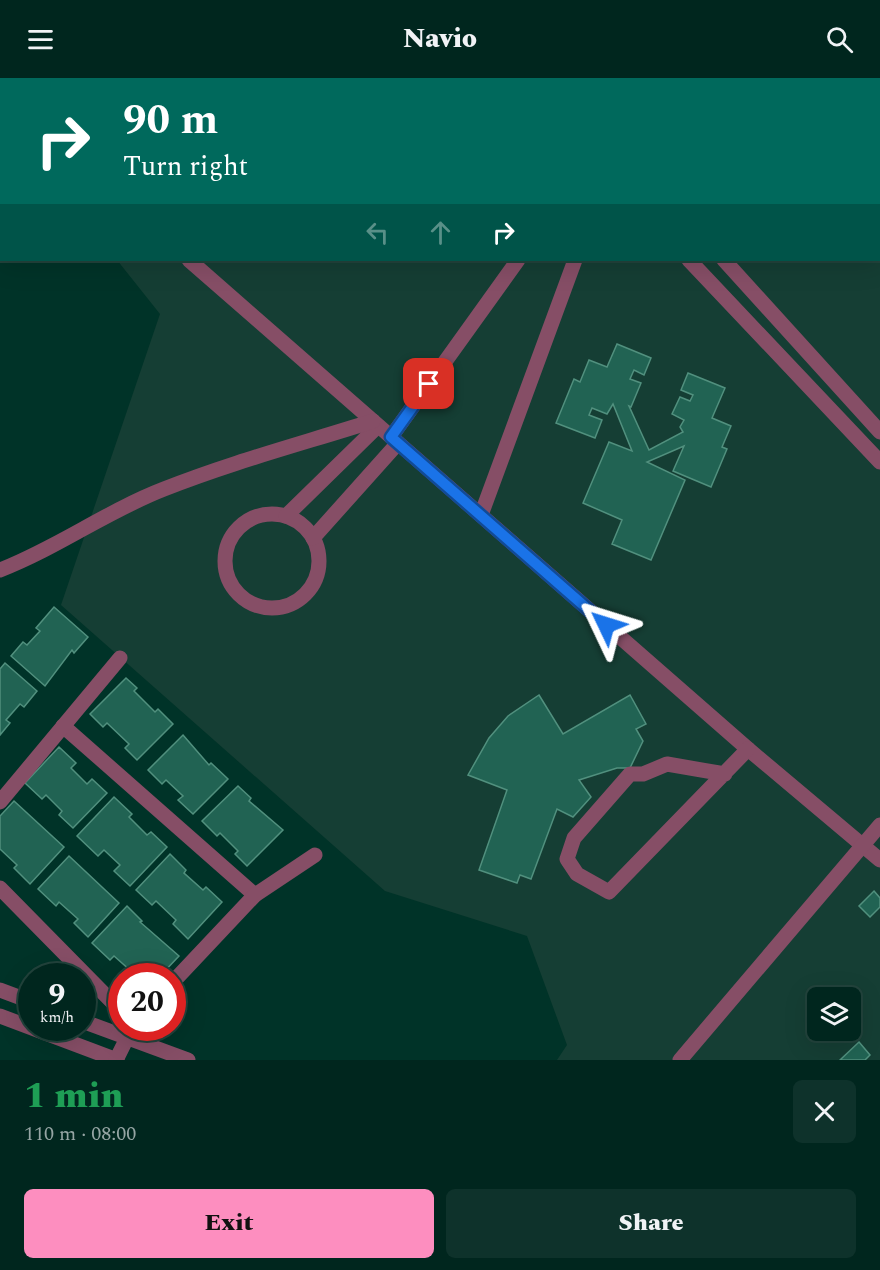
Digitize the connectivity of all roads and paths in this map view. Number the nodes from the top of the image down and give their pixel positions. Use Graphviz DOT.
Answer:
graph roads {
  1 [pos="190,261"];
  2 [pos="517,261"];
  3 [pos="575,261"];
  4 [pos="690,261"];
  5 [pos="725,261"];
  6 [pos="376,423"];
  7 [pos="880,432"];
  8 [pos="394,440"];
  9 [pos="880,462"];
  10 [pos="286,516"];
  11 [pos="482,516"];
  12 [pos="313,538"];
  13 [pos="0,570"];
  14 [pos="120,658"];
  15 [pos="63,726"];
  16 [pos="748,750"];
  17 [pos="724,774"];
  18 [pos="0,802"];
  19 [pos="880,825"];
  20 [pos="861,846"];
  21 [pos="315,855"];
  22 [pos="880,860"];
  23 [pos="0,888"];
  24 [pos="255,895"];
  25 [pos="186,968"];
  26 [pos="0,990"];
  27 [pos="18,997"];
  28 [pos="108,998"];
  29 [pos="0,1016"];
  30 [pos="126,1041"];
  31 [pos="147,1041"];
  32 [pos="88,1055"];
  33 [pos="116,1060"];
  34 [pos="188,1060"];
  35 [pos="680,1060"];
  1 -- 6 [label="street"];
  2 -- 8 [label="street"];
  3 -- 11 [label="street"];
  4 -- 9 [label="street"];
  5 -- 7 [label="street"];
  6 -- 8 [label="street"];
  6 -- 10 [label="street"];
  6 -- 13 [label="street"];
  8 -- 11 [label="street"];
  8 -- 12 [label="street"];
  10 -- 12 [label="street"];
  10 -- 12 [label="street"];
  11 -- 16 [label="street"];
  14 -- 15 [label="street"];
  15 -- 18 [label="street"];
  15 -- 24 [label="street"];
  16 -- 17 [label="street"];
  16 -- 20 [label="street"];
  17 -- 17 [label="street"];
  19 -- 20 [label="street"];
  20 -- 22 [label="street"];
  20 -- 35 [label="street"];
  21 -- 24 [label="street"];
  23 -- 28 [label="street"];
  24 -- 25 [label="street"];
  26 -- 27 [label="street"];
  29 -- 32 [label="street"];
  30 -- 33 [label="street"];
  31 -- 34 [label="street"];
  32 -- 33 [label="street"];
}
